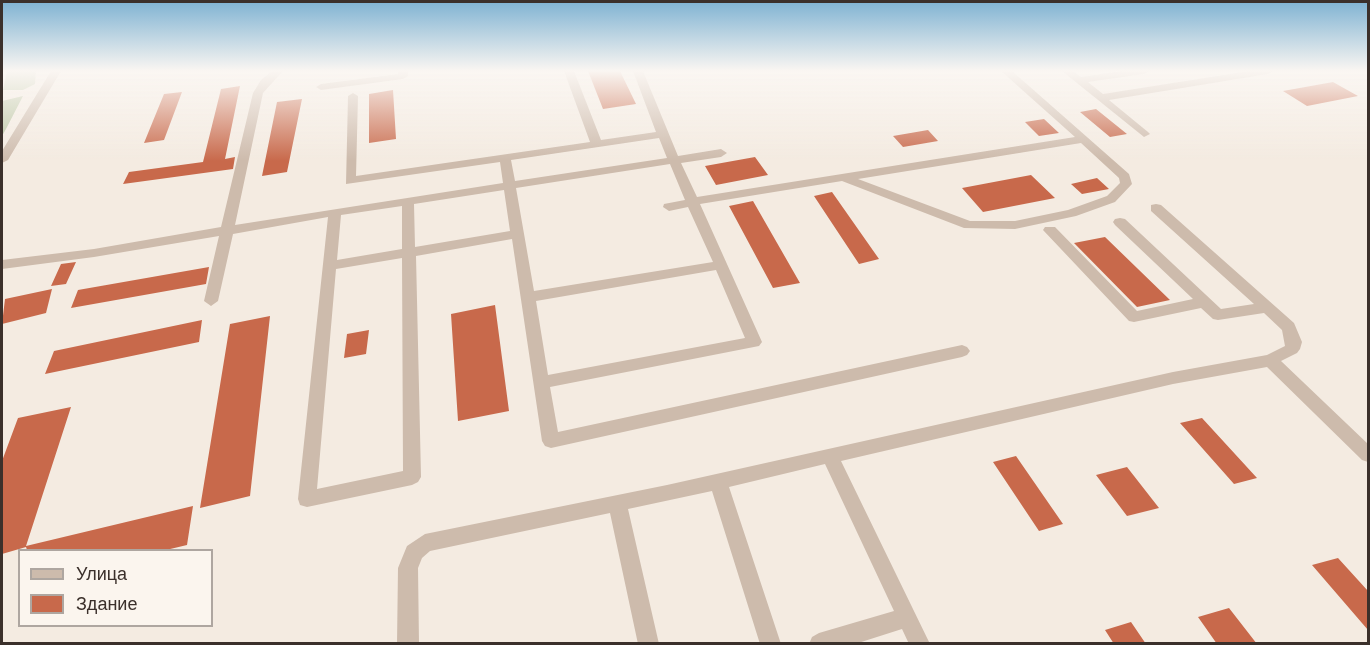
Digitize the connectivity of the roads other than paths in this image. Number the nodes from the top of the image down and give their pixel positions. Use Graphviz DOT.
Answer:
graph roads {
  1 [pos="38,101"];
  2 [pos="256,101"];
  3 [pos="353,101"];
  4 [pos="580,101"];
  5 [pos="652,101"];
  6 [pos="1041,101"];
  7 [pos="1105,101"];
  8 [pos="663,134"];
  9 [pos="1144,134"];
  10 [pos="1084,139"];
  11 [pos="596,143"];
  12 [pos="721,153"];
  13 [pos="505,156"];
  14 [pos="2,159"];
  15 [pos="674,160"];
  16 [pos="844,177"];
  17 [pos="509,186"];
  18 [pos="408,201"];
  19 [pos="693,203"];
  20 [pos="669,207"];
  21 [pos="1155,208"];
  22 [pos="335,212"];
  23 [pos="1120,222"];
  24 [pos="226,230"];
  25 [pos="1050,230"];
  26 [pos="517,234"];
  27 [pos="408,252"];
  28 [pos="2,265"];
  29 [pos="721,265"];
  30 [pos="330,266"];
  31 [pos="527,297"];
  32 [pos="211,301"];
  33 [pos="1205,302"];
  34 [pos="1266,307"];
  35 [pos="962,351"];
  36 [pos="1270,360"];
  37 [pos="541,383"];
  38 [pos="1368,455"];
  39 [pos="830,456"];
  40 [pos="718,482"];
  41 [pos="617,504"];
  42 [pos="907,617"];
  43 [pos="408,644"];
  44 [pos="649,644"];
  45 [pos="771,644"];
  46 [pos="819,644"];
  47 [pos="920,644"];
  1 -- 14 [label="street"];
  2 -- 24 [label="street"];
  3 -- 13 [label="street"];
  4 -- 11 [label="street"];
  5 -- 8 [label="street"];
  6 -- 10 [label="street"];
  7 -- 9 [label="street"];
  8 -- 11 [label="street"];
  8 -- 15 [label="street"];
  10 -- 16 [label="street"];
  10 -- 16 [label="street"];
  11 -- 13 [label="street"];
  12 -- 15 [label="street"];
  13 -- 17 [label="street"];
  15 -- 17 [label="street"];
  15 -- 19 [label="street"];
  16 -- 19 [label="street"];
  17 -- 18 [label="street"];
  17 -- 26 [label="street"];
  18 -- 22 [label="street"];
  18 -- 27 [label="street"];
  19 -- 20 [label="street"];
  19 -- 29 [label="street"];
  21 -- 34 [label="street"];
  22 -- 24 [label="street"];
  22 -- 30 [label="street"];
  23 -- 33 [label="street"];
  24 -- 28 [label="street"];
  24 -- 32 [label="street"];
  25 -- 33 [label="street"];
  26 -- 27 [label="street"];
  26 -- 31 [label="street"];
  27 -- 30 [label="street"];
  27 -- 30 [label="street"];
  29 -- 31 [label="street"];
  29 -- 37 [label="street"];
  31 -- 37 [label="street"];
  33 -- 34 [label="street"];
  34 -- 36 [label="street"];
  35 -- 37 [label="street"];
  36 -- 38 [label="street"];
  36 -- 39 [label="street"];
  39 -- 40 [label="street"];
  39 -- 42 [label="street"];
  40 -- 41 [label="street"];
  40 -- 45 [label="street"];
  41 -- 43 [label="street"];
  41 -- 44 [label="street"];
  42 -- 46 [label="street"];
  42 -- 47 [label="street"];
}
